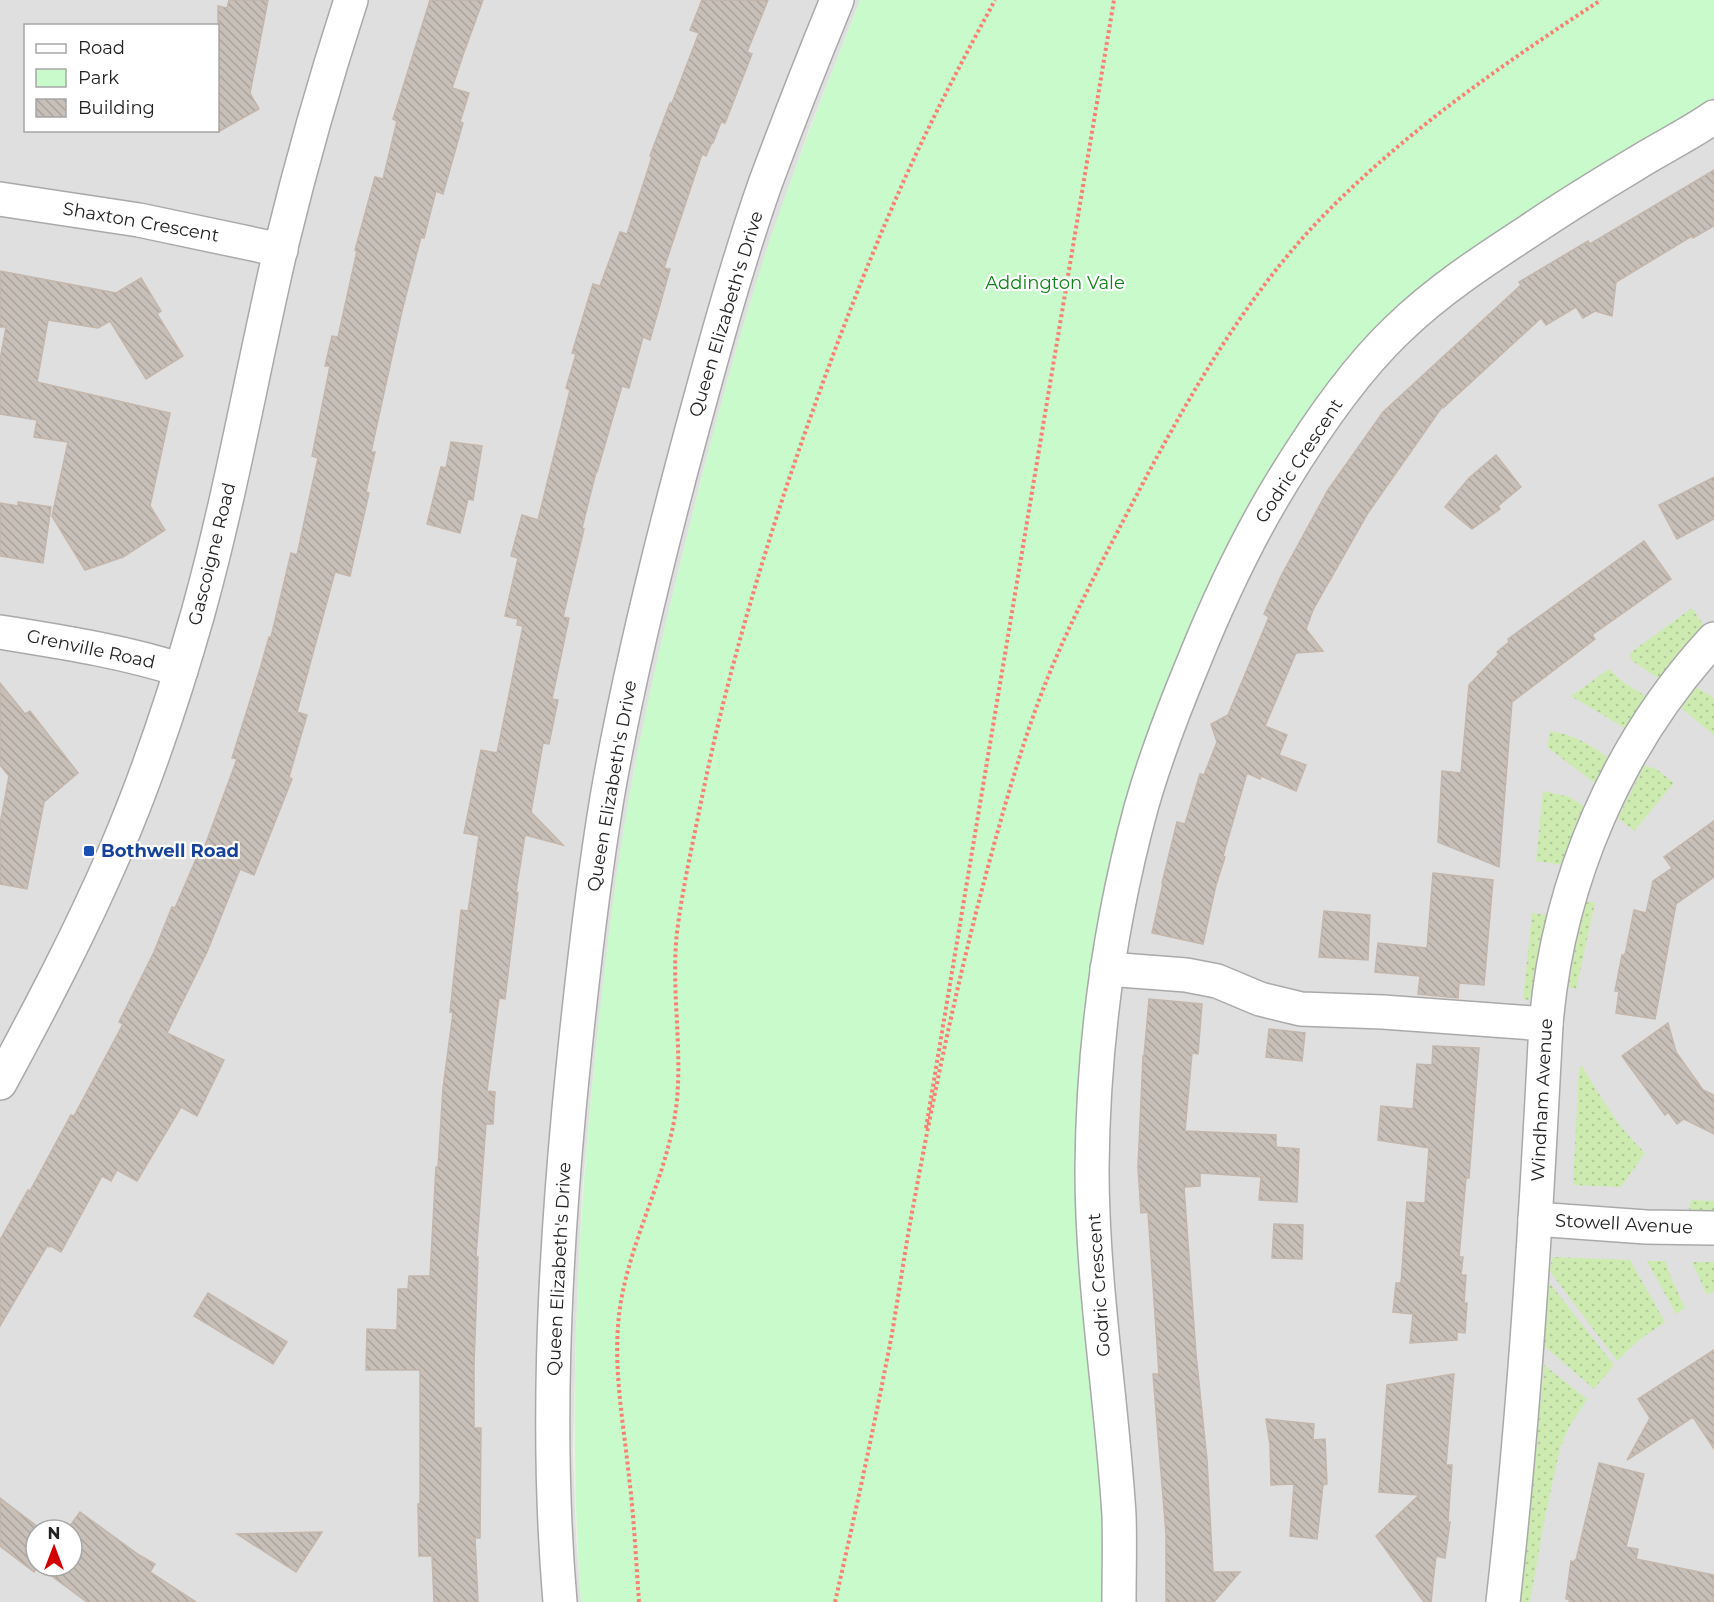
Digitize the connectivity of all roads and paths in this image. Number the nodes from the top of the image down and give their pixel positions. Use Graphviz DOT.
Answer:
graph roads {
  1 [pos="351,0"];
  2 [pos="837,0"];
  3 [pos="995,0"];
  4 [pos="1113,0"];
  5 [pos="1601,0"];
  6 [pos="1714,117"];
  7 [pos="0,199"];
  8 [pos="281,250"];
  9 [pos="0,632"];
  10 [pos="1714,639"];
  11 [pos="181,670"];
  12 [pos="1107,969"];
  13 [pos="1546,1024"];
  14 [pos="0,1081"];
  15 [pos="913,1203"];
  16 [pos="1535,1219"];
  17 [pos="1714,1228"];
  18 [pos="560,1602"];
  19 [pos="639,1602"];
  20 [pos="835,1602"];
  21 [pos="1119,1602"];
  22 [pos="1503,1602"];
  1 -- 8 [label="street, Gascoigne Road"];
  2 -- 18 [label="street, Queen Elizabeth's Drive"];
  3 -- 19 [label="path"];
  4 -- 15 [label="path"];
  5 -- 15 [label="path"];
  6 -- 12 [label="street, Godric Crescent"];
  7 -- 8 [label="street, Shaxton Crescent"];
  8 -- 11 [label="street, Gascoigne Road"];
  9 -- 11 [label="street, Grenville Road"];
  10 -- 13 [label="street, Windham Avenue"];
  11 -- 14 [label="street, Gascoigne Road"];
  12 -- 13 [label="street"];
  12 -- 21 [label="street, Godric Crescent"];
  13 -- 16 [label="street, Windham Avenue"];
  15 -- 20 [label="path"];
  16 -- 17 [label="street, Stowell Avenue"];
  16 -- 22 [label="street, Windham Avenue"];
}
